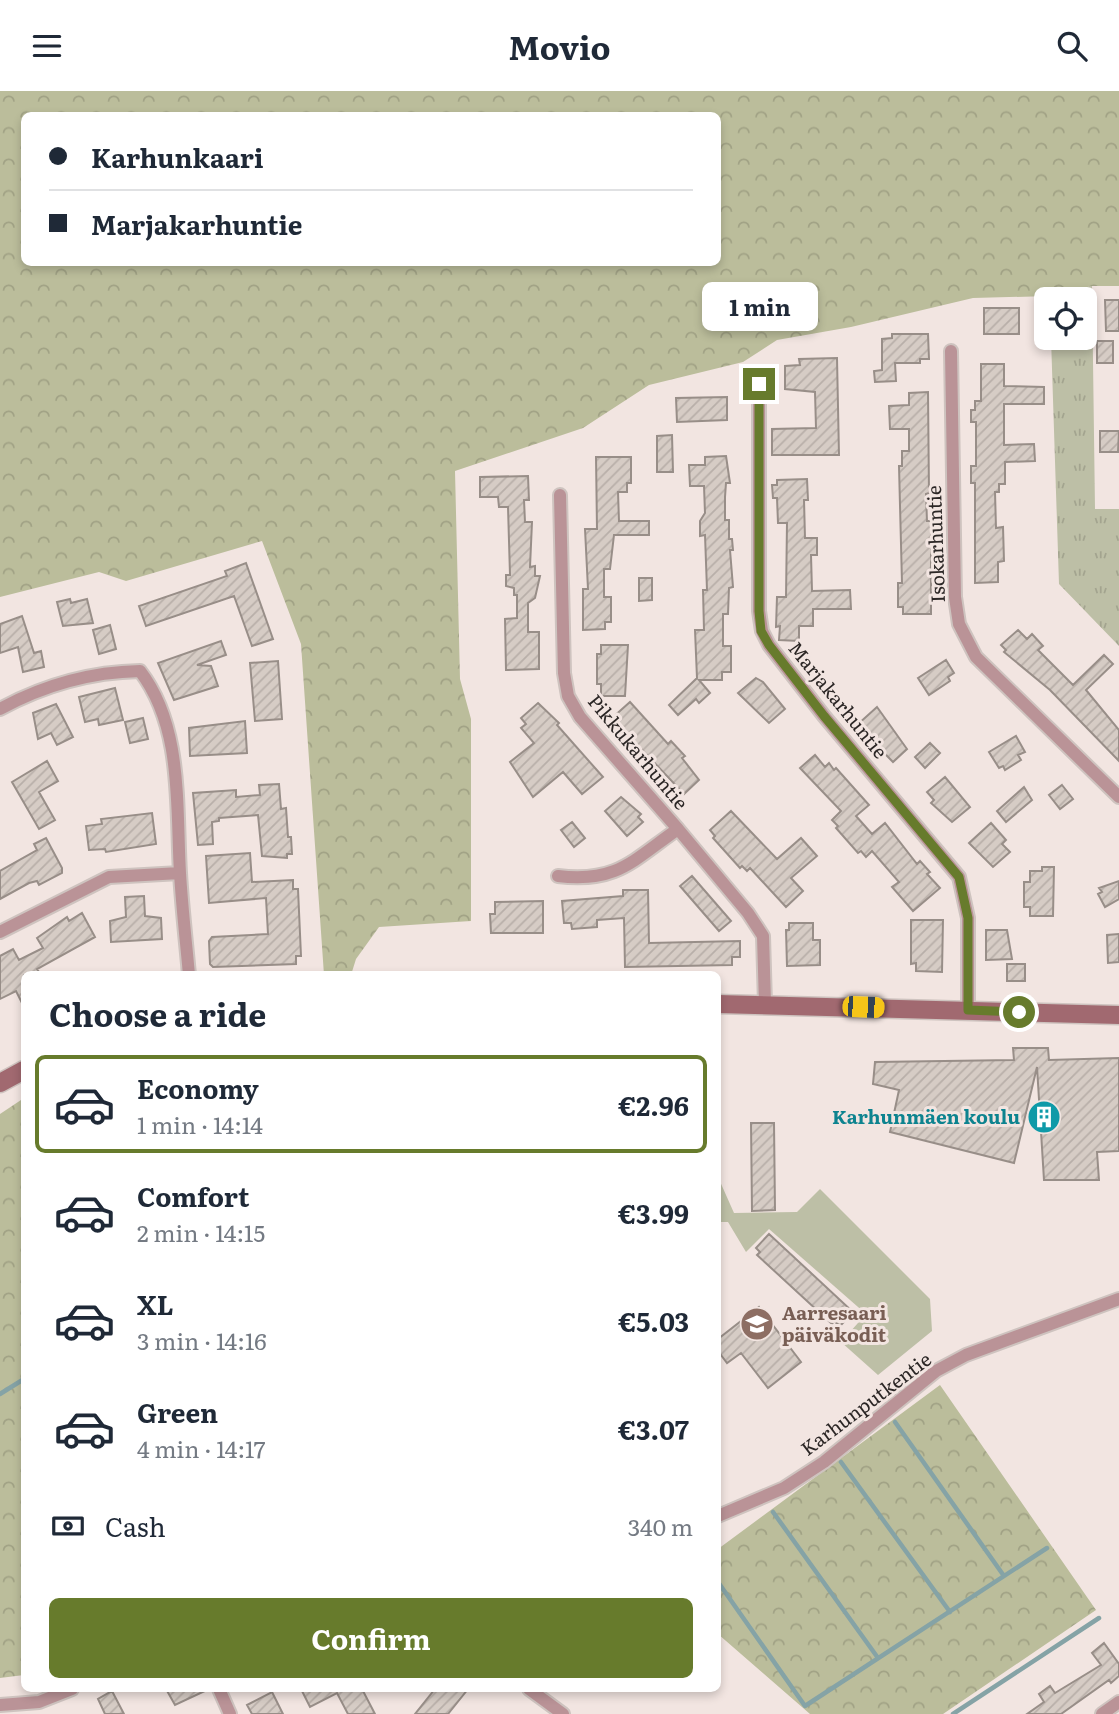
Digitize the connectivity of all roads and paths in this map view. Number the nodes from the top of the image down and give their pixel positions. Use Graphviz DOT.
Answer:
graph roads {
  1 [pos="951,351"];
  2 [pos="759,384"];
  3 [pos="560,495"];
  4 [pos="0,709"];
  5 [pos="1119,797"];
  6 [pos="678,829"];
  7 [pos="180,873"];
  8 [pos="558,876"];
  9 [pos="0,932"];
  10 [pos="189,971"];
  11 [pos="765,1004"];
  12 [pos="721,1005"];
  13 [pos="968,1010"];
  14 [pos="1119,1015"];
  15 [pos="21,1072"];
  16 [pos="0,1083"];
  17 [pos="1119,1299"];
  18 [pos="721,1515"];
  19 [pos="64,1692"];
  20 [pos="220,1692"];
  21 [pos="533,1692"];
  22 [pos="1119,1702"];
  23 [pos="0,1705"];
  24 [pos="230,1714"];
  25 [pos="563,1714"];
  26 [pos="1102,1714"];
  1 -- 5 [label="street, Isokarhuntie"];
  2 -- 13 [label="street, Marjakarhuntie"];
  3 -- 6 [label="street, Pikkukarhuntie"];
  4 -- 7 [label="street"];
  6 -- 8 [label="street"];
  6 -- 11 [label="street, Pikkukarhuntie"];
  7 -- 9 [label="street"];
  7 -- 10 [label="street"];
  11 -- 12 [label="street"];
  11 -- 13 [label="street"];
  13 -- 14 [label="street"];
  15 -- 16 [label="street"];
  17 -- 18 [label="street, Karhunputkentie"];
  19 -- 23 [label="street"];
  20 -- 24 [label="street"];
  21 -- 25 [label="street"];
  22 -- 26 [label="street"];
}
